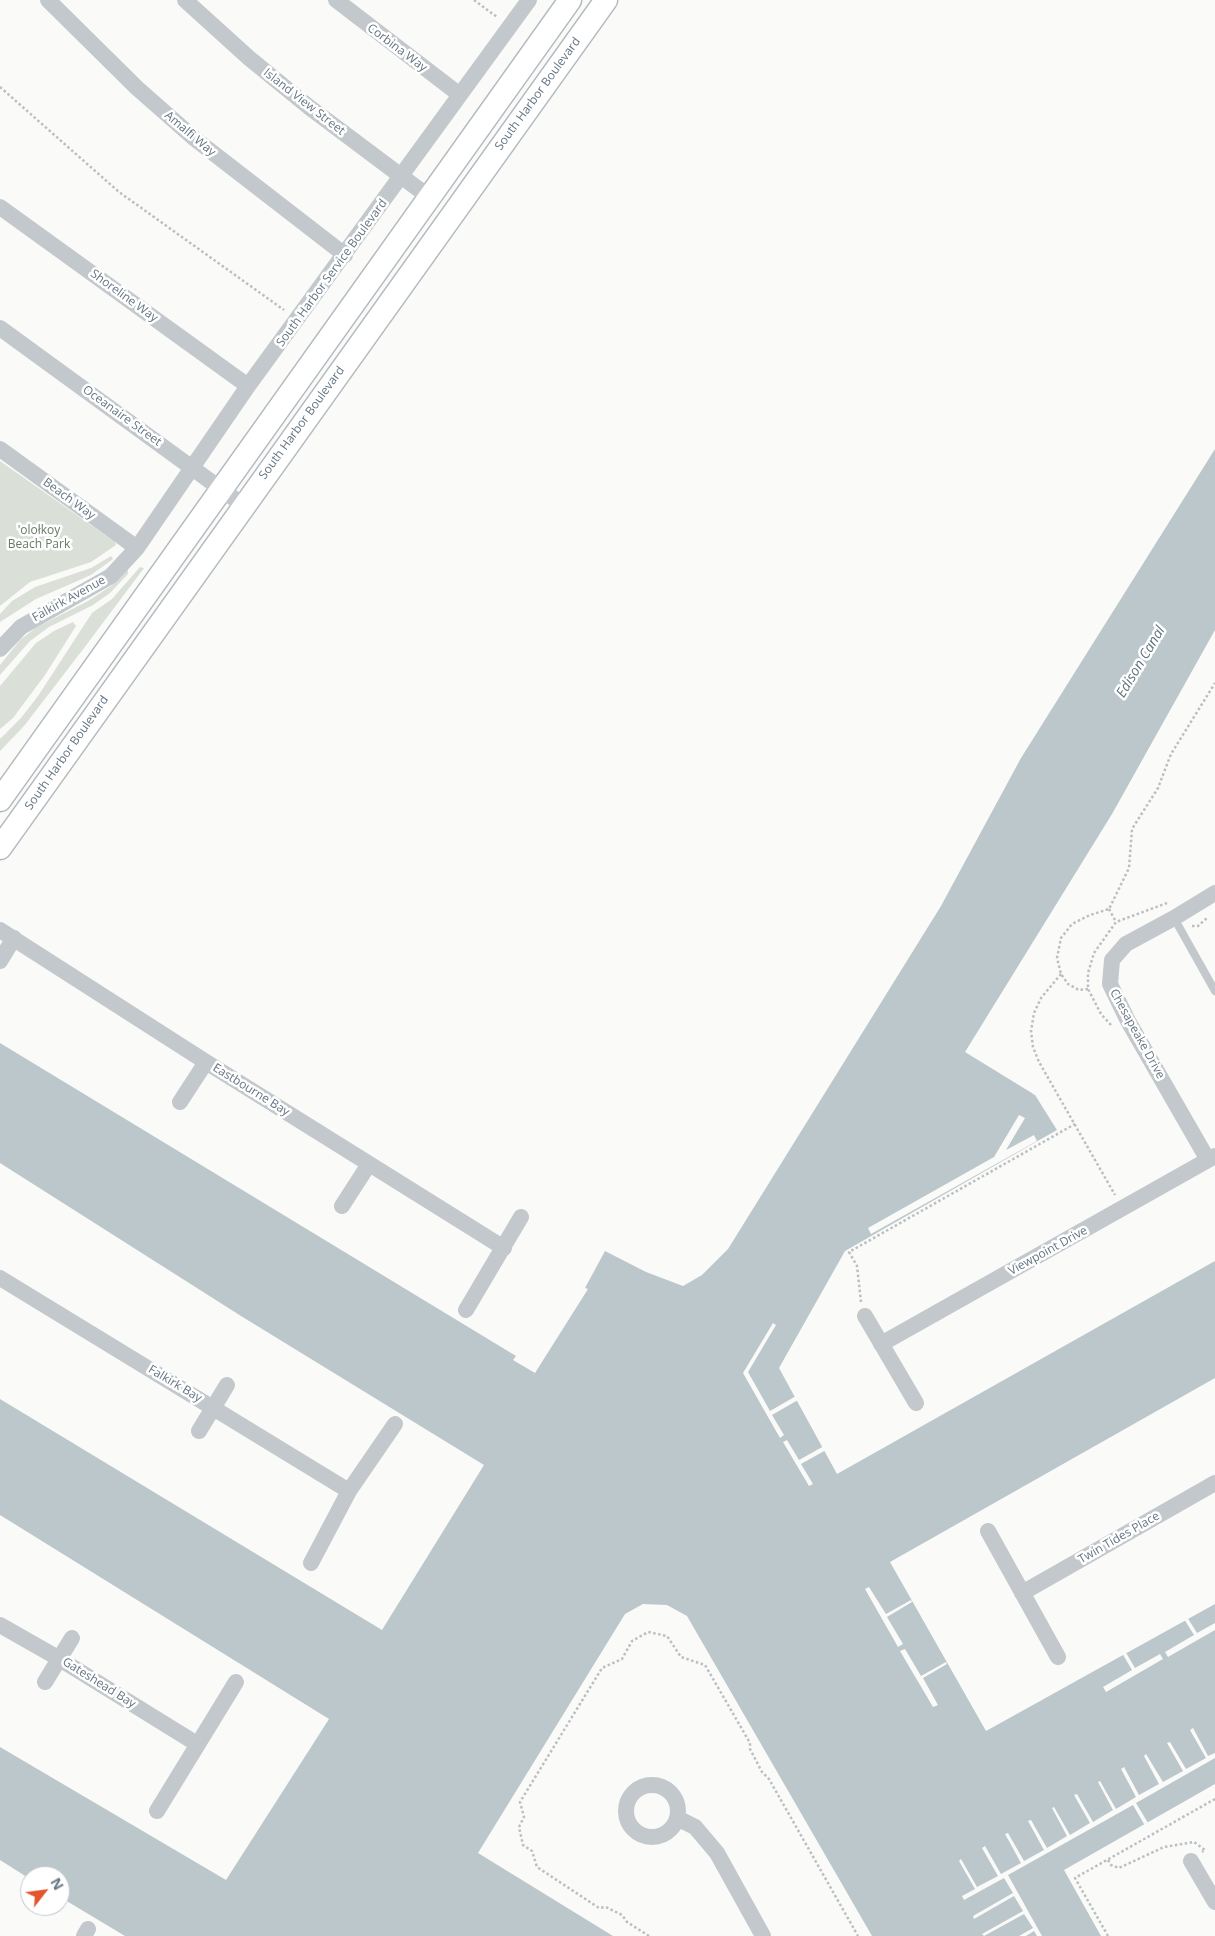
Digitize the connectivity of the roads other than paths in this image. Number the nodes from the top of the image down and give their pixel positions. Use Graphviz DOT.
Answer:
graph roads {
  1 [pos="48,0"];
  2 [pos="184,0"];
  3 [pos="336,0"];
  4 [pos="529,0"];
  5 [pos="570,0"];
  6 [pos="606,0"];
  7 [pos="460,95"];
  8 [pos="402,177"];
  9 [pos="429,197"];
  10 [pos="0,207"];
  11 [pos="345,254"];
  12 [pos="0,328"];
  13 [pos="248,386"];
  14 [pos="0,449"];
  15 [pos="192,467"];
  16 [pos="221,489"];
  17 [pos="243,505"];
  18 [pos="137,548"];
  19 [pos="1,646"];
  20 [pos="0,800"];
  21 [pos="0,848"];
  22 [pos="1215,893"];
  23 [pos="1174,918"];
  24 [pos="7,934"];
  25 [pos="0,961"];
  26 [pos="1215,991"];
  27 [pos="206,1062"];
  28 [pos="180,1102"];
  29 [pos="1212,1158"];
  30 [pos="369,1164"];
  31 [pos="342,1206"];
  32 [pos="521,1218"];
  33 [pos="504,1248"];
  34 [pos="0,1278"];
  35 [pos="466,1310"];
  36 [pos="865,1316"];
  37 [pos="881,1344"];
  38 [pos="227,1385"];
  39 [pos="916,1403"];
  40 [pos="213,1407"];
  41 [pos="395,1424"];
  42 [pos="199,1430"];
  43 [pos="1215,1483"];
  44 [pos="350,1491"];
  45 [pos="988,1531"];
  46 [pos="311,1563"];
  47 [pos="1022,1593"];
  48 [pos="0,1625"];
  49 [pos="72,1638"];
  50 [pos="1058,1657"];
  51 [pos="58,1658"];
  52 [pos="45,1682"];
  53 [pos="236,1682"];
  54 [pos="197,1744"];
  55 [pos="157,1811"];
  56 [pos="677,1818"];
  57 [pos="1187,1855"];
  58 [pos="1215,1902"];
  59 [pos="763,1936"];
  1 -- 11 [label="street, Amalfi Way"];
  2 -- 8 [label="street, Island View Street"];
  3 -- 7 [label="street, Corbina Way"];
  4 -- 7 [label="street, South Harbor Service Boulevard"];
  5 -- 9 [label="main road"];
  6 -- 17 [label="main road, South Harbor Boulevard"];
  7 -- 8 [label="street, South Harbor Service Boulevard"];
  8 -- 9 [label="street, Island View Street"];
  8 -- 11 [label="street, South Harbor Service Boulevard"];
  9 -- 16 [label="main road"];
  10 -- 13 [label="street, Shoreline Way"];
  11 -- 13 [label="street, South Harbor Service Boulevard"];
  12 -- 15 [label="street, Oceanaire Street"];
  13 -- 15 [label="street, South Harbor Service Boulevard"];
  14 -- 18 [label="street, Beach Way"];
  15 -- 16 [label="street, Oceanaire Street"];
  15 -- 18 [label="street, South Harbor Service Boulevard"];
  16 -- 17 [label="street, Oceanaire Street"];
  16 -- 20 [label="main road"];
  17 -- 21 [label="main road, South Harbor Boulevard"];
  18 -- 19 [label="street, Falkirk Avenue"];
  22 -- 23 [label="street, Chesapeake Drive"];
  23 -- 26 [label="lane"];
  23 -- 29 [label="street, Chesapeake Drive"];
  24 -- 25 [label="street"];
  24 -- 27 [label="street, Eastbourne Bay"];
  27 -- 28 [label="street"];
  27 -- 30 [label="street, Eastbourne Bay"];
  29 -- 37 [label="street, Viewpoint Drive"];
  30 -- 31 [label="street"];
  30 -- 33 [label="street, Eastbourne Bay"];
  32 -- 33 [label="street"];
  33 -- 35 [label="street"];
  34 -- 40 [label="street, Falkirk Bay"];
  36 -- 37 [label="street"];
  37 -- 39 [label="street"];
  38 -- 40 [label="street"];
  40 -- 42 [label="street"];
  40 -- 44 [label="street, Falkirk Bay"];
  41 -- 44 [label="street"];
  43 -- 47 [label="street, Twin Tides Place"];
  44 -- 46 [label="street"];
  45 -- 47 [label="street"];
  47 -- 50 [label="street"];
  48 -- 51 [label="street, Gateshead Bay"];
  49 -- 51 [label="street"];
  51 -- 52 [label="street"];
  51 -- 54 [label="street, Gateshead Bay"];
  53 -- 54 [label="street"];
  54 -- 55 [label="street"];
  56 -- 59 [label="street"];
  57 -- 58 [label="street"];
}
